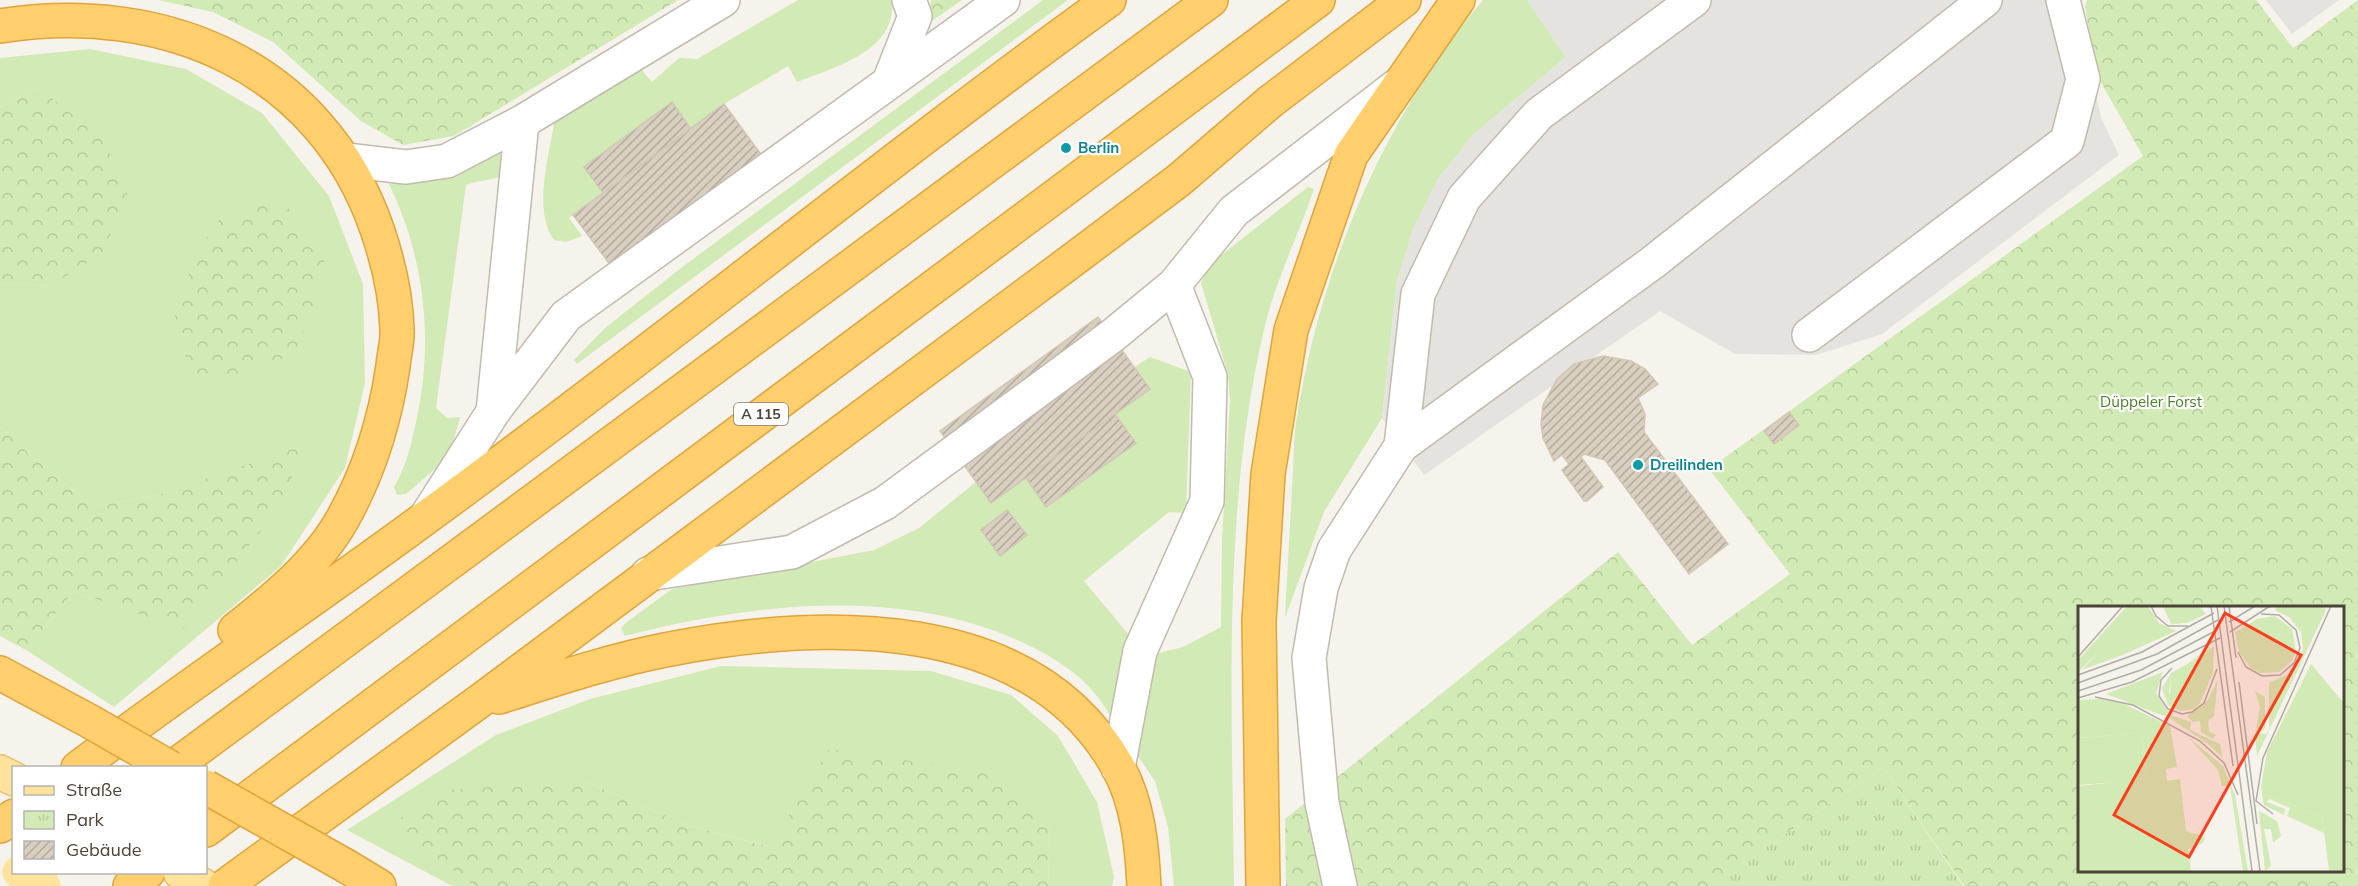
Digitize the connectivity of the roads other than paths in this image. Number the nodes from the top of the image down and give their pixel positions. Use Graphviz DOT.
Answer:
graph roads {
  1 [pos="723,0"];
  2 [pos="909,0"];
  3 [pos="1003,0"];
  4 [pos="1109,0"];
  5 [pos="1210,0"];
  6 [pos="1318,0"];
  7 [pos="1404,0"];
  8 [pos="1458,0"];
  9 [pos="1694,0"];
  10 [pos="1985,0"];
  11 [pos="2063,0"];
  12 [pos="0,26"];
  13 [pos="889,82"];
  14 [pos="1401,82"];
  15 [pos="522,122"];
  16 [pos="346,160"];
  17 [pos="1174,285"];
  18 [pos="1809,335"];
  19 [pos="493,412"];
  20 [pos="1401,446"];
  21 [pos="425,518"];
  22 [pos="648,574"];
  23 [pos="0,673"];
  24 [pos="477,704"];
  25 [pos="156,709"];
  26 [pos="81,766"];
  27 [pos="168,766"];
  28 [pos="175,766"];
  29 [pos="1118,768"];
  30 [pos="207,788"];
  31 [pos="207,829"];
  32 [pos="21,874"];
  33 [pos="29,874"];
  34 [pos="147,874"];
  35 [pos="182,874"];
  36 [pos="11,886"];
  37 [pos="44,886"];
  38 [pos="130,886"];
  39 [pos="204,886"];
  40 [pos="225,886"];
  41 [pos="379,886"];
  42 [pos="1144,886"];
  43 [pos="1263,886"];
  44 [pos="1340,886"];
  1 -- 15 [label="lane"];
  2 -- 13 [label="lane"];
  3 -- 13 [label="lane"];
  4 -- 21 [label="highway"];
  5 -- 28 [label="highway"];
  6 -- 31 [label="highway, A 115"];
  7 -- 22 [label="highway"];
  8 -- 14 [label="highway"];
  9 -- 20 [label="lane"];
  10 -- 20 [label="lane"];
  11 -- 18 [label="lane"];
  12 -- 16 [label="highway"];
  13 -- 19 [label="lane"];
  14 -- 17 [label="lane"];
  14 -- 43 [label="highway"];
  15 -- 16 [label="lane"];
  15 -- 19 [label="lane"];
  16 -- 25 [label="highway"];
  17 -- 22 [label="lane"];
  17 -- 29 [label="lane"];
  19 -- 21 [label="lane"];
  20 -- 44 [label="lane"];
  21 -- 25 [label="highway"];
  22 -- 24 [label="highway"];
  23 -- 27 [label="highway, bridge"];
  24 -- 29 [label="highway"];
  24 -- 40 [label="highway"];
  25 -- 26 [label="highway"];
  29 -- 42 [label="highway"];
  30 -- 41 [label="highway, bridge"];
  32 -- 37 [label="main road, bridge"];
  33 -- 36 [label="highway"];
  34 -- 38 [label="highway"];
  35 -- 39 [label="main road"];
}
